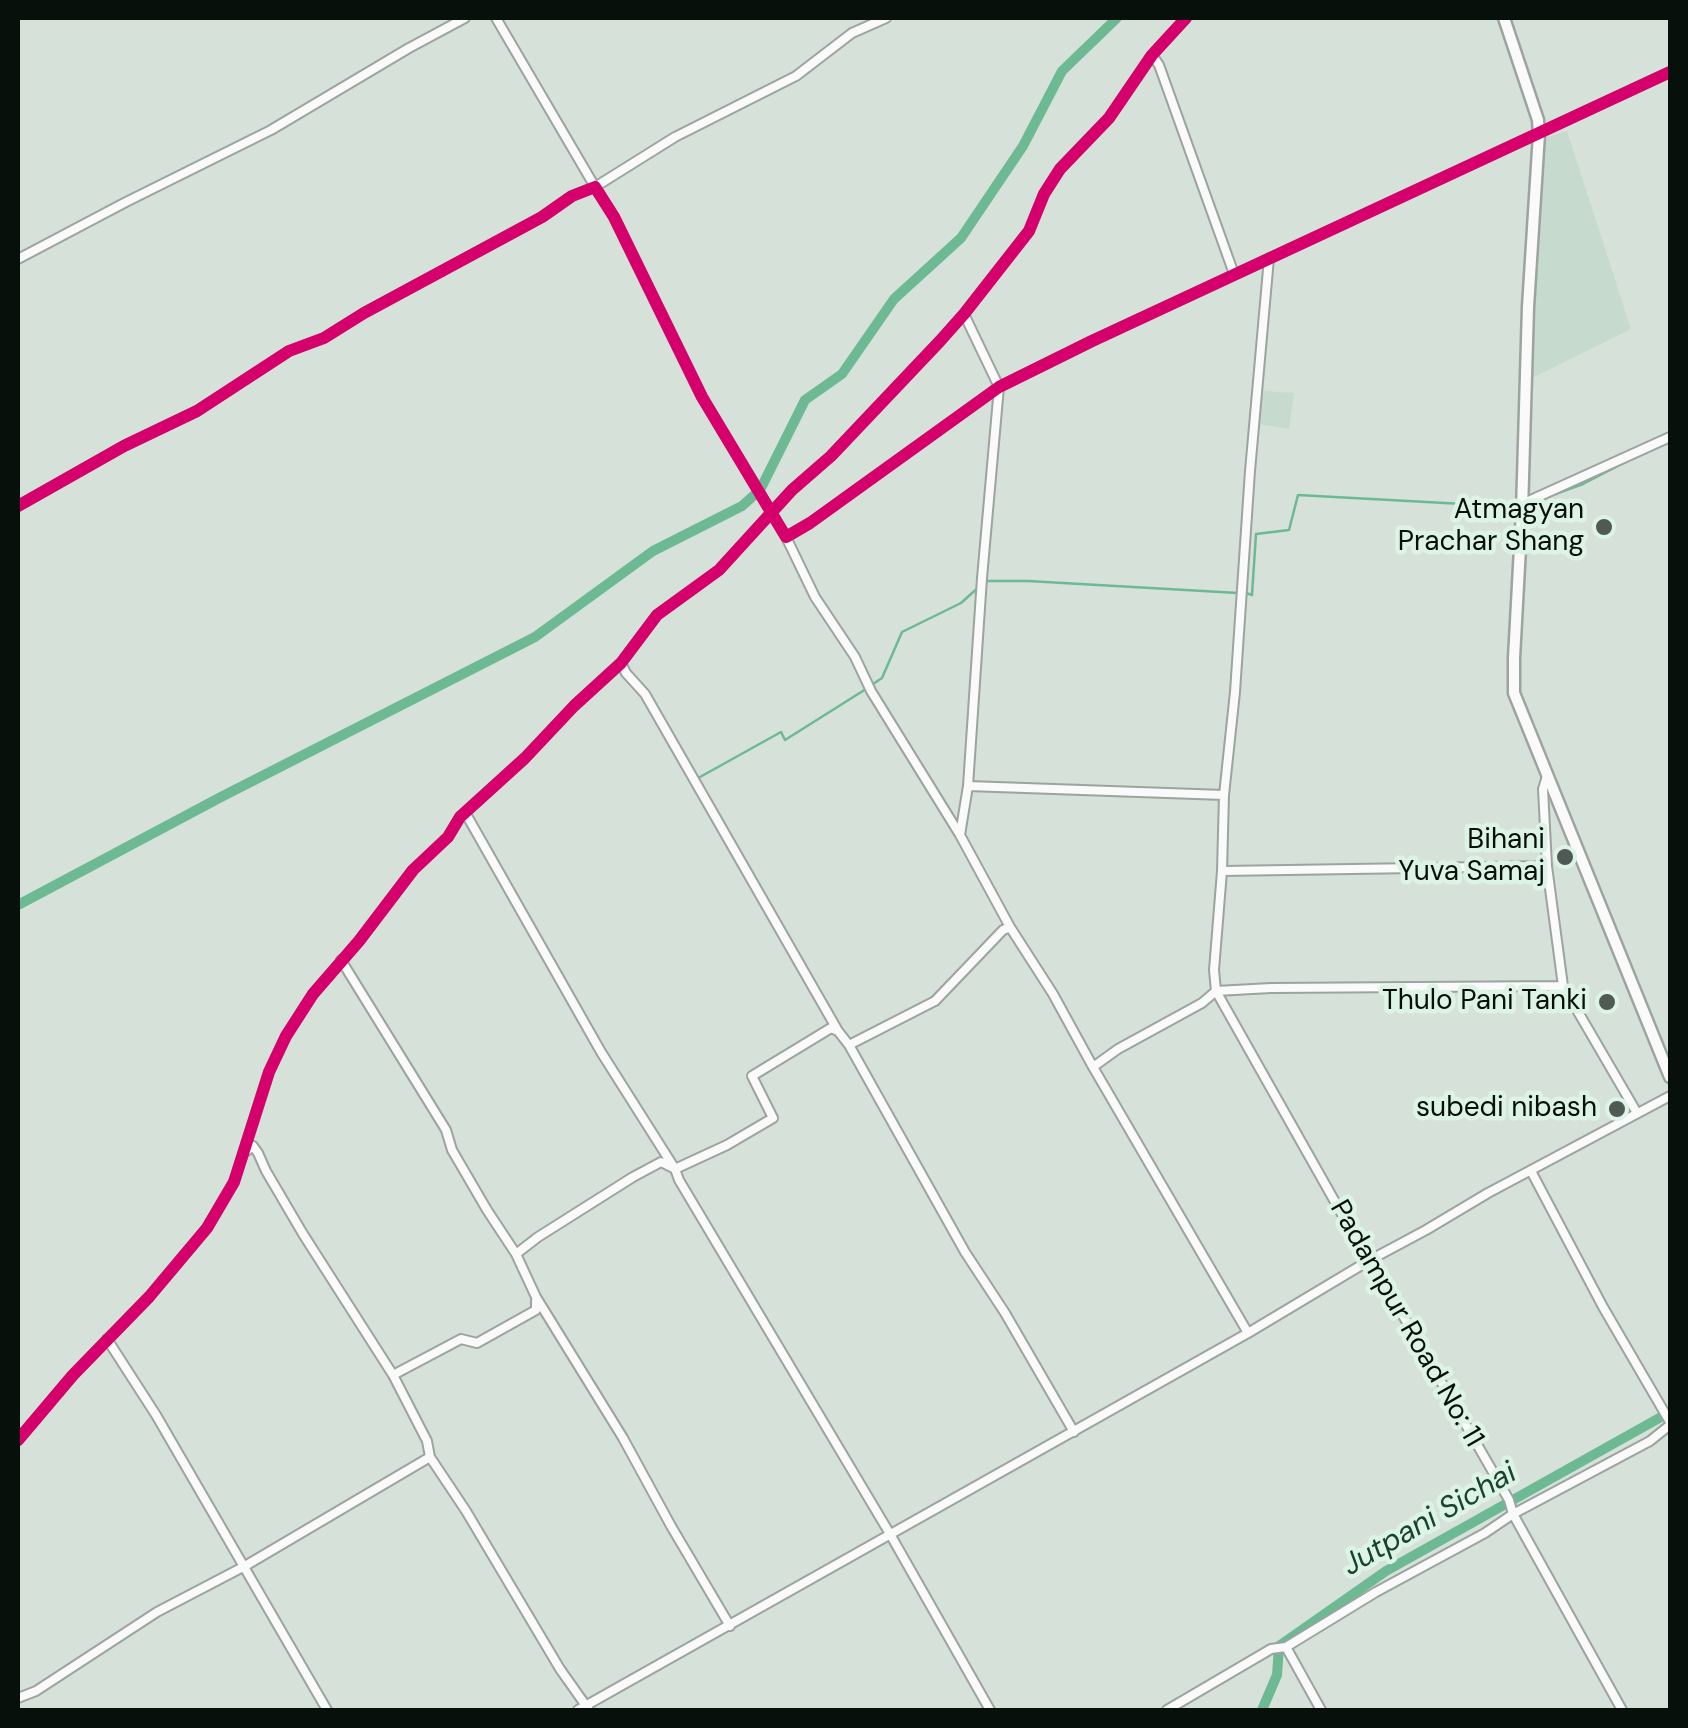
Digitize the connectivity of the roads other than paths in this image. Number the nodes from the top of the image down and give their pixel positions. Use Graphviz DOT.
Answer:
graph roads {
  1 [pos="466,18"];
  2 [pos="496,18"];
  3 [pos="886,18"];
  4 [pos="1186,18"];
  5 [pos="1504,18"];
  6 [pos="1152,55"];
  7 [pos="1670,72"];
  8 [pos="1539,134"];
  9 [pos="595,187"];
  10 [pos="18,259"];
  11 [pos="1269,263"];
  12 [pos="1234,274"];
  13 [pos="964,314"];
  14 [pos="1000,387"];
  15 [pos="1670,437"];
  16 [pos="18,506"];
  17 [pos="1522,508"];
  18 [pos="773,515"];
  19 [pos="787,538"];
  20 [pos="621,662"];
  21 [pos="1547,776"];
  22 [pos="968,786"];
  23 [pos="1224,795"];
  24 [pos="466,814"];
  25 [pos="960,835"];
  26 [pos="1547,866"];
  27 [pos="1222,872"];
  28 [pos="1010,927"];
  29 [pos="340,960"];
  30 [pos="1563,986"];
  31 [pos="1216,992"];
  32 [pos="838,1031"];
  33 [pos="850,1045"];
  34 [pos="1093,1067"];
  35 [pos="1670,1077"];
  36 [pos="1670,1096"];
  37 [pos="1637,1114"];
  38 [pos="244,1153"];
  39 [pos="675,1169"];
  40 [pos="1530,1171"];
  41 [pos="516,1254"];
  42 [pos="1370,1260"];
  43 [pos="536,1297"];
  44 [pos="1248,1333"];
  45 [pos="107,1339"];
  46 [pos="393,1375"];
  47 [pos="1670,1424"];
  48 [pos="1074,1432"];
  49 [pos="18,1440"];
  50 [pos="430,1457"];
  51 [pos="1513,1514"];
  52 [pos="890,1534"];
  53 [pos="245,1566"];
  54 [pos="730,1626"];
  55 [pos="1286,1647"];
  56 [pos="18,1698"];
  57 [pos="585,1709"];
  58 [pos="327,1710"];
  59 [pos="990,1710"];
  60 [pos="1167,1710"];
  61 [pos="1321,1710"];
  62 [pos="1622,1710"];
  1 -- 10 [label="street"];
  2 -- 9 [label="street"];
  3 -- 9 [label="street"];
  4 -- 6 [label="street"];
  5 -- 8 [label="street"];
  6 -- 12 [label="street"];
  6 -- 13 [label="street"];
  7 -- 8 [label="street"];
  8 -- 11 [label="street"];
  8 -- 17 [label="street"];
  9 -- 16 [label="street"];
  9 -- 18 [label="street"];
  11 -- 12 [label="street"];
  11 -- 23 [label="street"];
  12 -- 14 [label="street"];
  13 -- 14 [label="street"];
  13 -- 18 [label="street"];
  14 -- 19 [label="street"];
  14 -- 22 [label="street"];
  15 -- 17 [label="street"];
  17 -- 21 [label="street"];
  18 -- 19 [label="street"];
  18 -- 20 [label="street"];
  19 -- 25 [label="street"];
  20 -- 24 [label="street"];
  20 -- 32 [label="street"];
  21 -- 26 [label="street"];
  21 -- 35 [label="street"];
  22 -- 23 [label="street"];
  22 -- 25 [label="street"];
  23 -- 27 [label="street"];
  24 -- 29 [label="street"];
  24 -- 39 [label="street"];
  25 -- 28 [label="street"];
  26 -- 27 [label="street"];
  26 -- 30 [label="street"];
  27 -- 31 [label="street"];
  28 -- 33 [label="street"];
  28 -- 34 [label="street"];
  29 -- 38 [label="street"];
  29 -- 41 [label="street"];
  30 -- 31 [label="street"];
  30 -- 37 [label="street"];
  31 -- 34 [label="street"];
  31 -- 42 [label="street, Padampur Road No: 11"];
  32 -- 33 [label="street"];
  32 -- 39 [label="street"];
  33 -- 48 [label="street"];
  34 -- 44 [label="street"];
  36 -- 37 [label="street"];
  37 -- 40 [label="street"];
  38 -- 45 [label="street"];
  38 -- 46 [label="street"];
  39 -- 41 [label="street"];
  39 -- 52 [label="street"];
  40 -- 42 [label="street"];
  40 -- 47 [label="street"];
  41 -- 43 [label="street"];
  42 -- 44 [label="street"];
  42 -- 51 [label="street, Padampur Road No: 11"];
  43 -- 46 [label="street"];
  43 -- 54 [label="street"];
  44 -- 48 [label="street"];
  45 -- 49 [label="street"];
  45 -- 53 [label="street"];
  46 -- 50 [label="street"];
  47 -- 51 [label="street"];
  48 -- 52 [label="street"];
  50 -- 53 [label="street"];
  50 -- 57 [label="street"];
  51 -- 55 [label="street"];
  51 -- 62 [label="street, Padampur Road No: 11"];
  52 -- 54 [label="street"];
  52 -- 59 [label="street"];
  53 -- 56 [label="street"];
  53 -- 58 [label="street"];
  54 -- 57 [label="street"];
  55 -- 60 [label="street"];
  55 -- 61 [label="street"];
}
